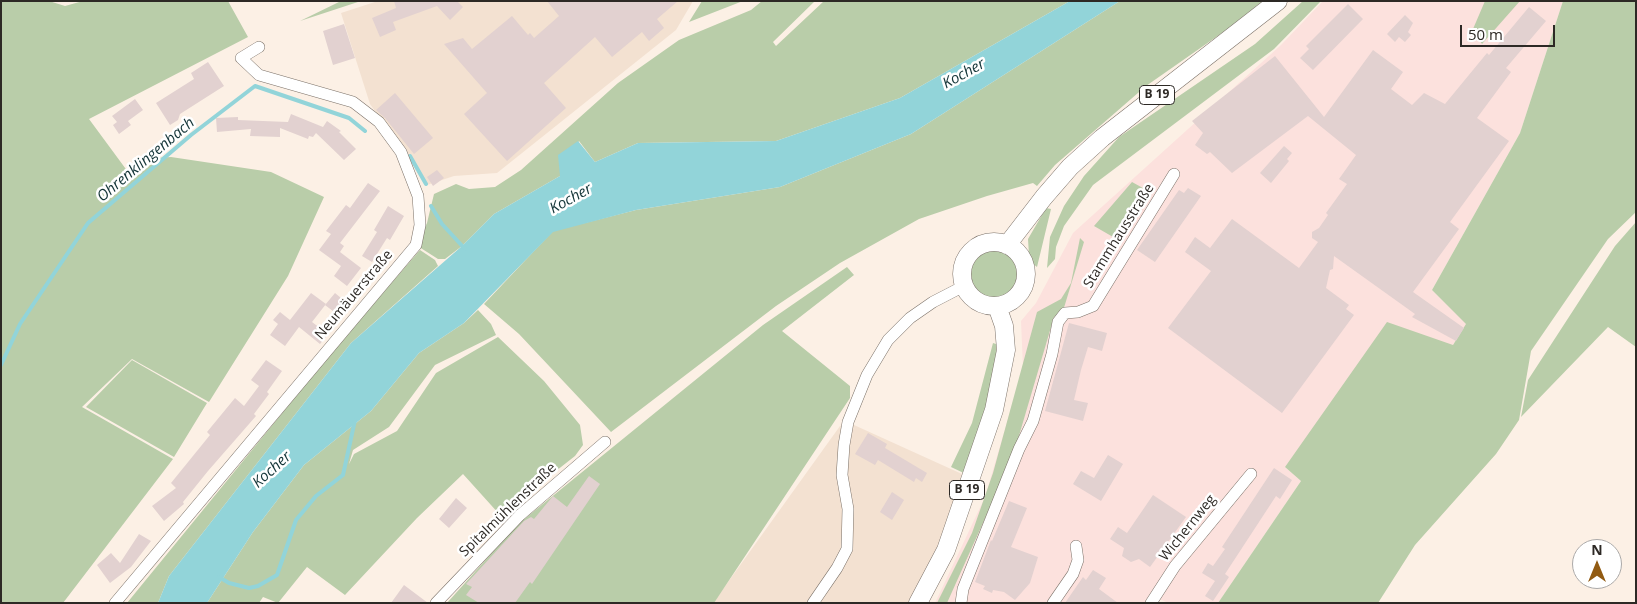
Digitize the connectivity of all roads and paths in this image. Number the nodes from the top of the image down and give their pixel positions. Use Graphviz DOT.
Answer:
graph roads {
  1 [pos="1278,1"];
  2 [pos="259,47"];
  3 [pos="1174,174"];
  4 [pos="1007,245"];
  5 [pos="964,286"];
  6 [pos="997,306"];
  7 [pos="605,442"];
  8 [pos="1251,474"];
  9 [pos="1076,546"];
  10 [pos="115,603"];
  11 [pos="436,603"];
  12 [pos="813,603"];
  13 [pos="918,603"];
  14 [pos="961,603"];
  15 [pos="1053,603"];
  16 [pos="1150,603"];
  1 -- 4 [label="main road, B 19"];
  2 -- 10 [label="street, Neumäuerstraße"];
  3 -- 14 [label="street, Stammhausstraße"];
  4 -- 5 [label="main road"];
  4 -- 6 [label="main road"];
  5 -- 6 [label="main road"];
  5 -- 12 [label="street"];
  6 -- 13 [label="main road, B 19"];
  7 -- 11 [label="street, Spitalmühlenstraße"];
  8 -- 16 [label="street, Wichernweg"];
  9 -- 15 [label="street"];
}
